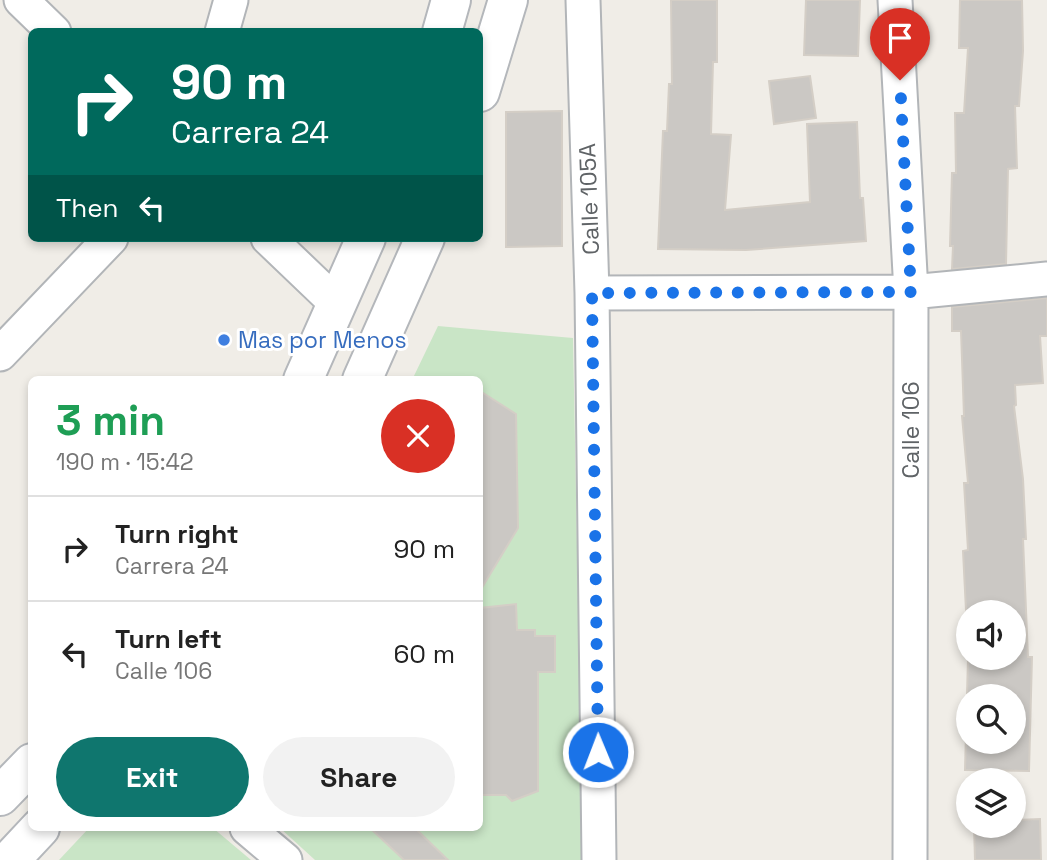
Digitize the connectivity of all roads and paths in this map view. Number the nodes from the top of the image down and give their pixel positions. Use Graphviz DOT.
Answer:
graph roads {
  1 [pos="21,0"];
  2 [pos="231,0"];
  3 [pos="451,0"];
  4 [pos="508,0"];
  5 [pos="583,0"];
  6 [pos="895,0"];
  7 [pos="50,28"];
  8 [pos="223,28"];
  9 [pos="443,28"];
  10 [pos="483,82"];
  11 [pos="107,242"];
  12 [pos="272,242"];
  13 [pos="364,242"];
  14 [pos="423,242"];
  15 [pos="1047,279"];
  16 [pos="911,292"];
  17 [pos="592,293"];
  18 [pos="337,304"];
  19 [pos="0,354"];
  20 [pos="305,376"];
  21 [pos="364,376"];
  22 [pos="28,767"];
  23 [pos="0,796"];
  24 [pos="37,831"];
  25 [pos="251,831"];
  26 [pos="10,860"];
  27 [pos="285,860"];
  28 [pos="599,860"];
  29 [pos="910,860"];
  1 -- 7 [label="street"];
  2 -- 8 [label="street"];
  3 -- 9 [label="main road"];
  4 -- 10 [label="main road"];
  5 -- 17 [label="street, Calle 105A"];
  6 -- 16 [label="street, Calle 106"];
  11 -- 19 [label="street"];
  12 -- 18 [label="street"];
  13 -- 18 [label="main road"];
  14 -- 21 [label="main road"];
  15 -- 16 [label="street"];
  16 -- 17 [label="street"];
  16 -- 29 [label="street, Calle 106"];
  17 -- 28 [label="street, Calle 105A"];
  18 -- 20 [label="main road"];
  22 -- 23 [label="main road"];
  24 -- 26 [label="main road"];
  25 -- 27 [label="street"];
}
